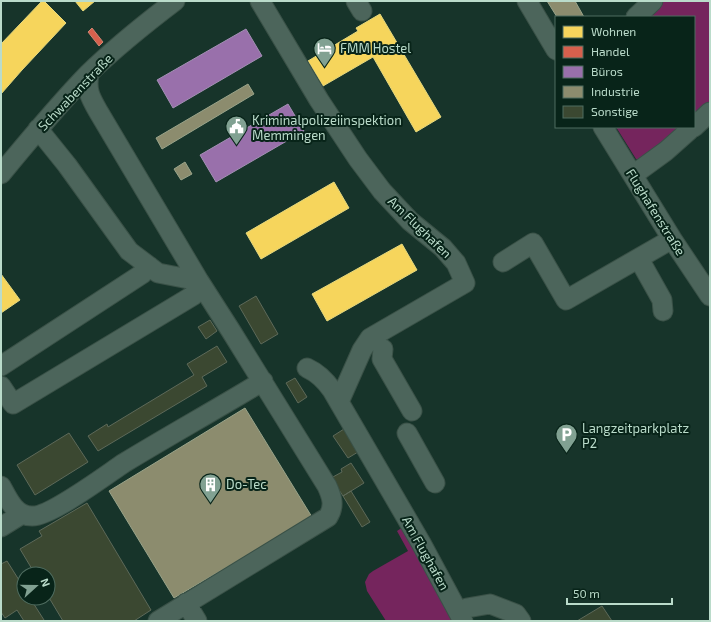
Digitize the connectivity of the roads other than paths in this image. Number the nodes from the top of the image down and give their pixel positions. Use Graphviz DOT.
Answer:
graph roads {
  1 [pos="175,1"];
  2 [pos="260,1"];
  3 [pos="527,1"];
  4 [pos="653,1"];
  5 [pos="637,16"];
  6 [pos="555,48"];
  7 [pos="89,74"];
  8 [pos="710,112"];
  9 [pos="695,126"];
  10 [pos="605,128"];
  11 [pos="693,128"];
  12 [pos="38,129"];
  13 [pos="1,174"];
  14 [pos="633,175"];
  15 [pos="672,239"];
  16 [pos="639,259"];
  17 [pos="503,262"];
  18 [pos="149,266"];
  19 [pos="196,288"];
  20 [pos="710,296"];
  21 [pos="663,310"];
  22 [pos="383,349"];
  23 [pos="362,350"];
  24 [pos="1,366"];
  25 [pos="307,368"];
  26 [pos="378,379"];
  27 [pos="263,381"];
  28 [pos="1,386"];
  29 [pos="339,402"];
  30 [pos="412,411"];
  31 [pos="407,433"];
  32 [pos="435,483"];
  33 [pos="1,486"];
  34 [pos="22,514"];
  35 [pos="1,527"];
  36 [pos="186,603"];
  37 [pos="461,617"];
  38 [pos="158,621"];
  39 [pos="197,621"];
  40 [pos="521,621"];
  1 -- 7 [label="street, Schwabenstraße"];
  2 -- 23 [label="street, Am Flughafen"];
  3 -- 6 [label="street"];
  4 -- 5 [label="street"];
  7 -- 12 [label="street, Schwabenstraße"];
  7 -- 19 [label="street"];
  8 -- 9 [label="street"];
  10 -- 14 [label="street, Flughafenstraße"];
  11 -- 14 [label="street"];
  12 -- 13 [label="street, Schwabenstraße"];
  12 -- 18 [label="street"];
  14 -- 15 [label="street, Flughafenstraße"];
  15 -- 16 [label="street"];
  15 -- 20 [label="street, Flughafenstraße"];
  16 -- 17 [label="street"];
  16 -- 21 [label="street"];
  18 -- 19 [label="street"];
  18 -- 24 [label="street"];
  19 -- 27 [label="street"];
  19 -- 28 [label="street"];
  22 -- 30 [label="street"];
  23 -- 26 [label="street"];
  23 -- 29 [label="street, Am Flughafen"];
  25 -- 29 [label="street, Am Flughafen"];
  27 -- 34 [label="street"];
  27 -- 36 [label="street"];
  29 -- 37 [label="street, Am Flughafen"];
  31 -- 32 [label="street"];
  33 -- 34 [label="street"];
  34 -- 35 [label="street"];
  36 -- 38 [label="street"];
  36 -- 39 [label="street"];
  37 -- 40 [label="street"];
}
